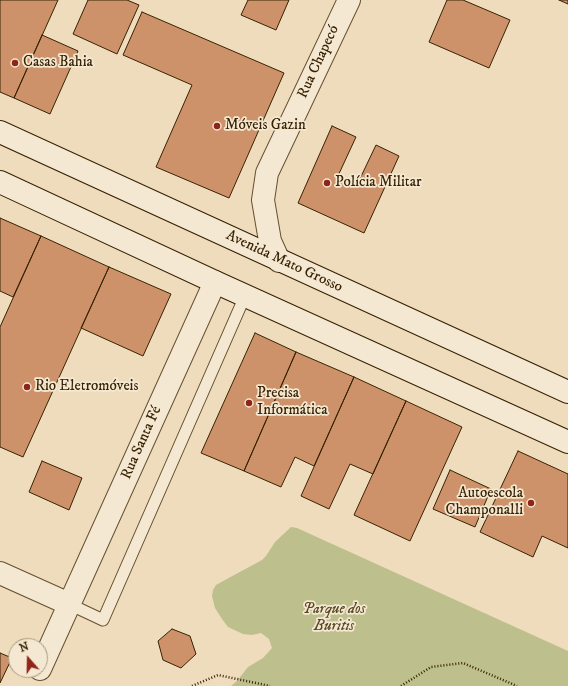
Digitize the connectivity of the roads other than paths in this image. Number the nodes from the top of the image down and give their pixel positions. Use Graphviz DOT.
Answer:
graph roads {
  1 [pos="349,0"];
  2 [pos="0,132"];
  3 [pos="0,182"];
  4 [pos="279,260"];
  5 [pos="215,282"];
  6 [pos="245,296"];
  7 [pos="568,392"];
  8 [pos="568,442"];
  9 [pos="0,574"];
  10 [pos="69,604"];
  11 [pos="48,651"];
  1 -- 4 [label="main road, Rua Chapecó"];
  2 -- 4 [label="main road, Avenida Mato Grosso"];
  3 -- 5 [label="main road"];
  4 -- 7 [label="main road, Avenida Mato Grosso"];
  5 -- 6 [label="main road"];
  5 -- 10 [label="main road, Rua Santa Fé"];
  6 -- 8 [label="main road"];
  6 -- 10 [label="lane"];
  9 -- 10 [label="main road"];
  10 -- 11 [label="main road, Rua Santa Fé"];
}
